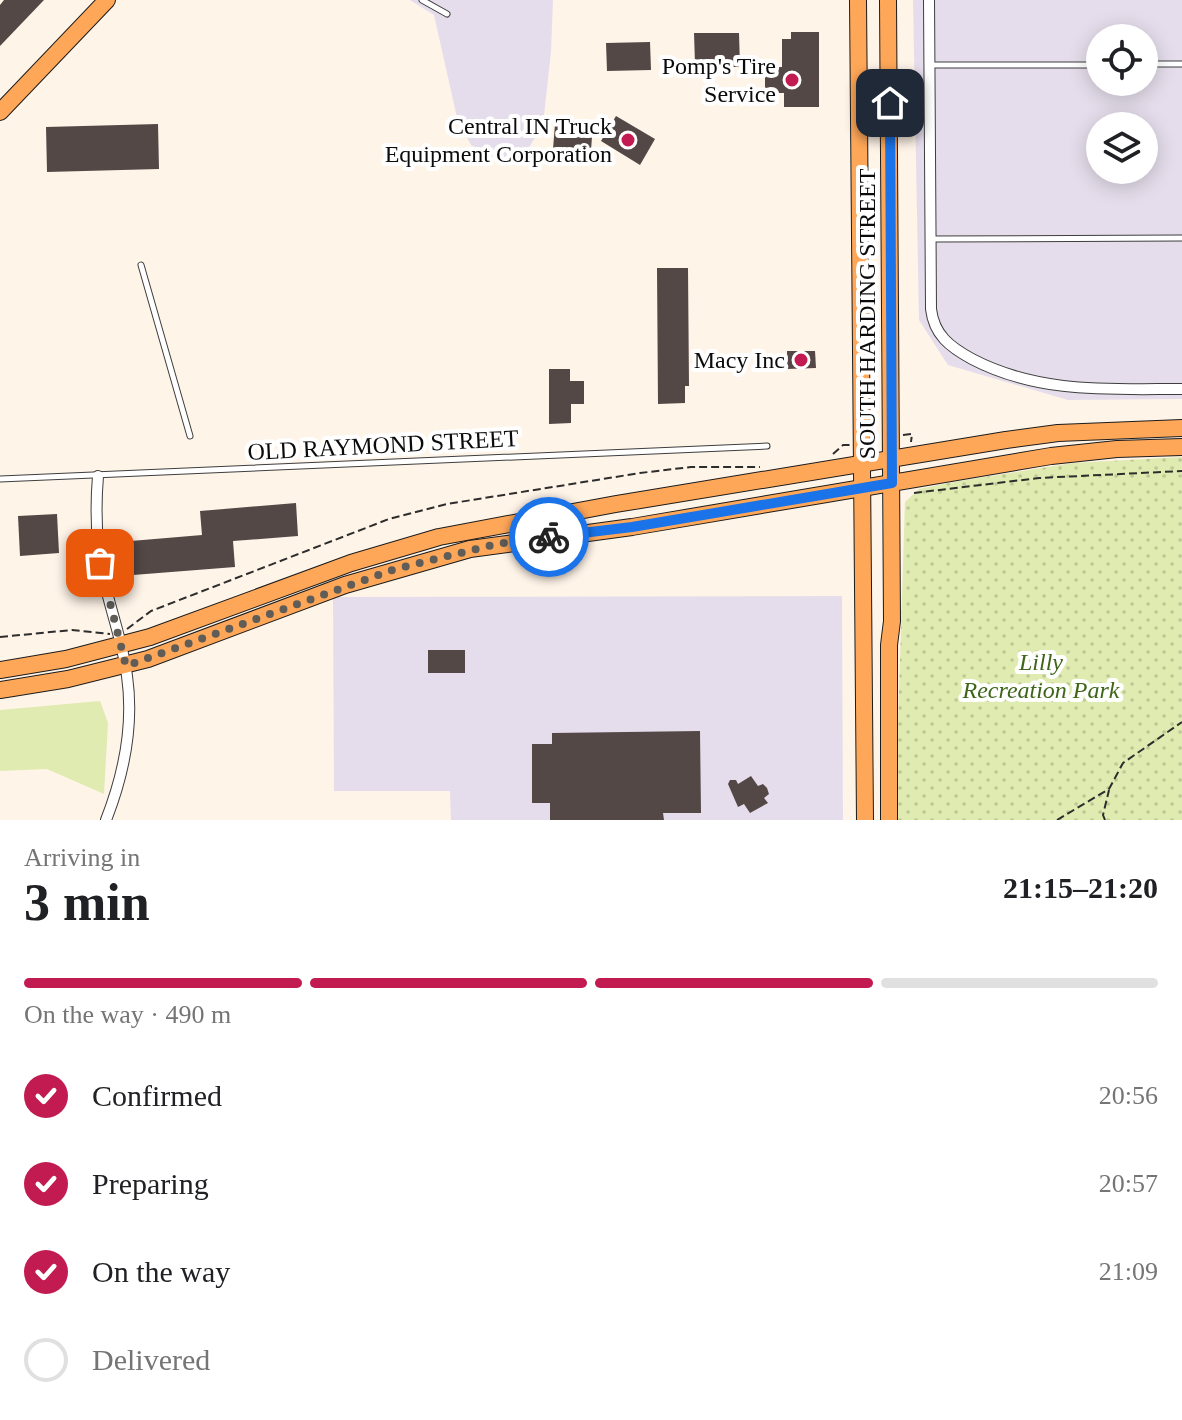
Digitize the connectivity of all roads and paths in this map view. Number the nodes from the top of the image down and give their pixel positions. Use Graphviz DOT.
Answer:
graph roads {
  1 [pos="107,0"];
  2 [pos="422,0"];
  3 [pos="858,0"];
  4 [pos="888,0"];
  5 [pos="929,0"];
  6 [pos="447,14"];
  7 [pos="1158,64"];
  8 [pos="1182,64"];
  9 [pos="930,65"];
  10 [pos="1086,65"];
  11 [pos="0,112"];
  12 [pos="890,125"];
  13 [pos="860,126"];
  14 [pos="1182,238"];
  15 [pos="931,239"];
  16 [pos="141,265"];
  17 [pos="1182,389"];
  18 [pos="1182,428"];
  19 [pos="190,436"];
  20 [pos="767,446"];
  21 [pos="1182,447"];
  22 [pos="891,459"];
  23 [pos="861,464"];
  24 [pos="98,476"];
  25 [pos="0,479"];
  26 [pos="892,483"];
  27 [pos="862,488"];
  28 [pos="123,656"];
  29 [pos="0,670"];
  30 [pos="0,690"];
  31 [pos="865,701"];
  32 [pos="889,704"];
  33 [pos="1182,722"];
  34 [pos="1109,789"];
  35 [pos="106,820"];
  36 [pos="865,820"];
  37 [pos="889,820"];
  38 [pos="1057,820"];
  39 [pos="1105,820"];
  1 -- 11 [label="main road"];
  2 -- 6 [label="lane"];
  3 -- 13 [label="main road, SOUTH HARDING STREET"];
  4 -- 12 [label="main road, SOUTH HARDING STREET"];
  5 -- 9 [label="street"];
  7 -- 8 [label="lane"];
  9 -- 10 [label="lane"];
  9 -- 15 [label="street"];
  12 -- 13 [label="main road"];
  12 -- 22 [label="main road, SOUTH HARDING STREET"];
  13 -- 23 [label="main road, SOUTH HARDING STREET"];
  14 -- 15 [label="lane"];
  15 -- 17 [label="street"];
  16 -- 19 [label="lane"];
  18 -- 22 [label="main road"];
  20 -- 24 [label="lane, OLD RAYMOND STREET"];
  21 -- 26 [label="main road"];
  22 -- 23 [label="main road"];
  22 -- 26 [label="main road, SOUTH HARDING STREET"];
  23 -- 27 [label="main road, SOUTH HARDING STREET"];
  23 -- 28 [label="main road"];
  24 -- 25 [label="lane, OLD RAYMOND STREET"];
  24 -- 28 [label="street"];
  26 -- 27 [label="main road"];
  26 -- 32 [label="main road, SOUTH HARDING STREET"];
  27 -- 28 [label="main road"];
  27 -- 31 [label="main road, SOUTH HARDING STREET"];
  28 -- 29 [label="main road"];
  28 -- 30 [label="main road"];
  28 -- 35 [label="street"];
  31 -- 32 [label="main road"];
  31 -- 36 [label="main road, SOUTH HARDING STREET"];
  32 -- 37 [label="main road, SOUTH HARDING STREET"];
  33 -- 34 [label="path"];
  34 -- 38 [label="path"];
  34 -- 39 [label="path"];
}
